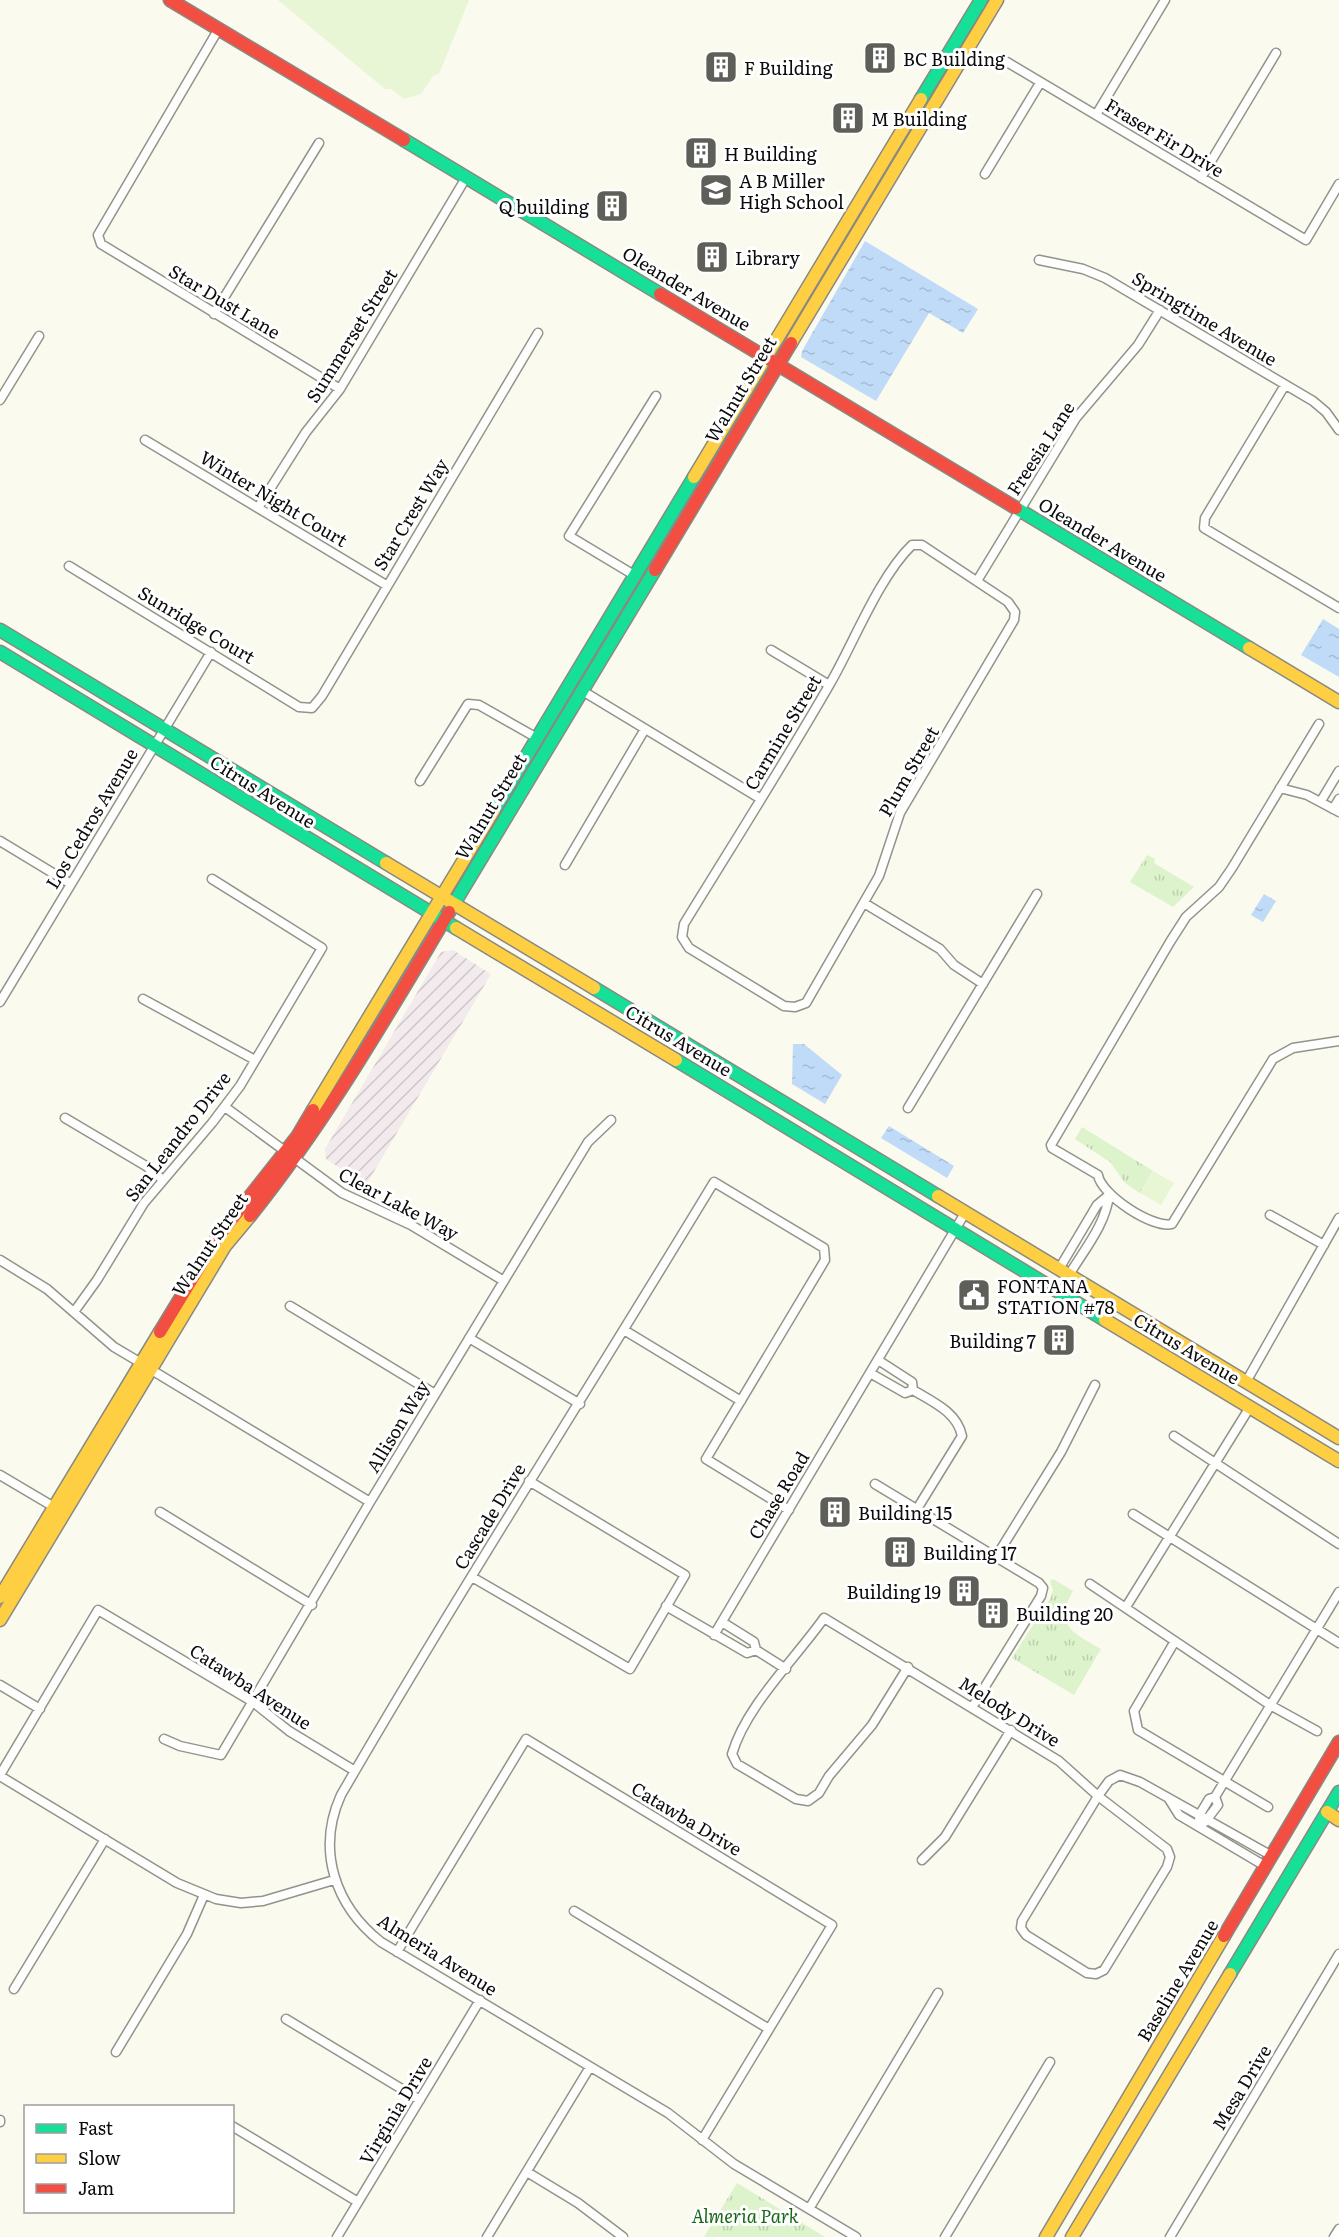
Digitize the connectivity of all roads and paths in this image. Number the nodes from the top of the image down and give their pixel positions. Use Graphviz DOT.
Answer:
graph roads {
  1 [pos="170,0"];
  2 [pos="981,0"];
  3 [pos="997,0"];
  4 [pos="1165,0"];
  5 [pos="218,30"];
  6 [pos="1276,53"];
  7 [pos="1007,62"];
  8 [pos="1040,83"];
  9 [pos="1096,115"];
  10 [pos="319,143"];
  11 [pos="985,174"];
  12 [pos="467,176"];
  13 [pos="1201,178"];
  14 [pos="1339,184"];
  15 [pos="1039,260"];
  16 [pos="1160,310"];
  17 [pos="214,314"];
  18 [pos="538,333"];
  19 [pos="39,336"];
  20 [pos="765,357"];
  21 [pos="776,363"];
  22 [pos="1284,385"];
  23 [pos="340,389"];
  24 [pos="656,396"];
  25 [pos="0,400"];
  26 [pos="1339,430"];
  27 [pos="145,440"];
  28 [pos="258,508"];
  29 [pos="1020,510"];
  30 [pos="69,566"];
  31 [pos="634,575"];
  32 [pos="977,581"];
  33 [pos="386,585"];
  34 [pos="1339,608"];
  35 [pos="0,630"];
  36 [pos="771,650"];
  37 [pos="0,652"];
  38 [pos="211,652"];
  39 [pos="830,685"];
  40 [pos="581,690"];
  41 [pos="1339,702"];
  42 [pos="308,709"];
  43 [pos="1319,724"];
  44 [pos="164,729"];
  45 [pos="645,729"];
  46 [pos="537,738"];
  47 [pos="154,745"];
  48 [pos="1339,771"];
  49 [pos="420,781"];
  50 [pos="1280,788"];
  51 [pos="761,799"];
  52 [pos="1339,799"];
  53 [pos="1321,801"];
  54 [pos="1336,810"];
  55 [pos="0,841"];
  56 [pos="565,865"];
  57 [pos="212,879"];
  58 [pos="71,884"];
  59 [pos="1037,894"];
  60 [pos="447,899"];
  61 [pos="864,903"];
  62 [pos="437,918"];
  63 [pos="983,984"];
  64 [pos="143,999"];
  65 [pos="0,1002"];
  66 [pos="795,1007"];
  67 [pos="1339,1041"];
  68 [pos="255,1060"];
  69 [pos="225,1107"];
  70 [pos="908,1108"];
  71 [pos="65,1118"];
  72 [pos="611,1120"];
  73 [pos="290,1156"];
  74 [pos="163,1180"];
  75 [pos="1109,1195"];
  76 [pos="966,1213"];
  77 [pos="1270,1215"];
  78 [pos="1339,1218"];
  79 [pos="956,1230"];
  80 [pos="1324,1245"];
  81 [pos="0,1260"];
  82 [pos="1064,1272"];
  83 [pos="504,1281"];
  84 [pos="290,1306"];
  85 [pos="75,1312"];
  86 [pos="624,1330"];
  87 [pos="469,1338"];
  88 [pos="878,1360"];
  89 [pos="145,1366"];
  90 [pos="870,1373"];
  91 [pos="1246,1382"];
  92 [pos="1095,1385"];
  93 [pos="916,1392"];
  94 [pos="435,1394"];
  95 [pos="741,1401"];
  96 [pos="580,1404"];
  97 [pos="1250,1407"];
  98 [pos="1174,1436"];
  99 [pos="1339,1438"];
  100 [pos="1339,1461"];
  101 [pos="1215,1463"];
  102 [pos="0,1475"];
  103 [pos="529,1481"];
  104 [pos="875,1484"];
  105 [pos="370,1503"];
  106 [pos="54,1507"];
  107 [pos="917,1509"];
  108 [pos="789,1510"];
  109 [pos="160,1512"];
  110 [pos="1133,1514"];
  111 [pos="1169,1536"];
  112 [pos="1339,1544"];
  113 [pos="996,1557"];
  114 [pos="472,1577"];
  115 [pos="1090,1584"];
  116 [pos="1339,1592"];
  117 [pos="0,1597"];
  118 [pos="312,1605"];
  119 [pos="666,1605"];
  120 [pos="1126,1607"];
  121 [pos="0,1620"];
  122 [pos="722,1622"];
  123 [pos="1317,1630"];
  124 [pos="714,1635"];
  125 [pos="1175,1641"];
  126 [pos="1339,1643"];
  127 [pos="756,1650"];
  128 [pos="908,1667"];
  129 [pos="786,1669"];
  130 [pos="0,1685"];
  131 [pos="253,1702"];
  132 [pos="1270,1705"];
  133 [pos="973,1706"];
  134 [pos="40,1709"];
  135 [pos="1011,1731"];
  136 [pos="1317,1731"];
  137 [pos="164,1739"];
  138 [pos="1339,1743"];
  139 [pos="355,1771"];
  140 [pos="0,1775"];
  141 [pos="1223,1782"];
  142 [pos="1339,1792"];
  143 [pos="1098,1796"];
  144 [pos="1215,1797"];
  145 [pos="1169,1799"];
  146 [pos="1268,1808"];
  147 [pos="1327,1812"];
  148 [pos="1200,1814"];
  149 [pos="1209,1819"];
  150 [pos="1339,1820"];
  151 [pos="1198,1826"];
  152 [pos="105,1839"];
  153 [pos="922,1860"];
  154 [pos="1268,1861"];
  155 [pos="334,1880"];
  156 [pos="204,1895"];
  157 [pos="574,1911"];
  158 [pos="397,1952"];
  159 [pos="1338,1959"];
  160 [pos="14,1989"];
  161 [pos="938,1993"];
  162 [pos="480,2000"];
  163 [pos="286,2019"];
  164 [pos="769,2029"];
  165 [pos="116,2052"];
  166 [pos="1050,2062"];
  167 [pos="590,2067"];
  168 [pos="420,2100"];
  169 [pos="234,2127"];
  170 [pos="702,2140"];
  171 [pos="527,2172"];
  172 [pos="358,2202"];
  173 [pos="809,2209"];
  174 [pos="1339,2229"];
  175 [pos="337,2237"];
  176 [pos="487,2237"];
  177 [pos="623,2237"];
  178 [pos="856,2237"];
  179 [pos="945,2237"];
  180 [pos="1046,2237"];
  181 [pos="1072,2237"];
  182 [pos="1170,2237"];
  183 [pos="1334,2237"];
  1 -- 5 [label="street, Oleander Avenue"];
  2 -- 20 [label="street, Walnut Street"];
  3 -- 21 [label="street, Walnut Street"];
  4 -- 9 [label="street"];
  5 -- 12 [label="street, Oleander Avenue"];
  5 -- 17 [label="street, Star Dust Lane"];
  6 -- 13 [label="street"];
  7 -- 8 [label="street, Fraser Fir Drive"];
  8 -- 9 [label="street, Fraser Fir Drive"];
  8 -- 11 [label="street"];
  9 -- 13 [label="street, Fraser Fir Drive"];
  10 -- 17 [label="street"];
  12 -- 20 [label="street, Oleander Avenue"];
  12 -- 23 [label="street, Summerset Street"];
  13 -- 14 [label="street, Fraser Fir Drive"];
  15 -- 16 [label="street, Springtime Avenue"];
  16 -- 22 [label="street, Springtime Avenue"];
  16 -- 29 [label="street, Freesia Lane"];
  17 -- 23 [label="street, Star Dust Lane"];
  18 -- 33 [label="street, Star Crest Way"];
  19 -- 25 [label="street"];
  20 -- 21 [label="street, Oleander Avenue"];
  20 -- 31 [label="street, Walnut Street"];
  21 -- 29 [label="street, Oleander Avenue"];
  21 -- 40 [label="street, Walnut Street"];
  22 -- 26 [label="street, Springtime Avenue"];
  22 -- 34 [label="street"];
  23 -- 28 [label="street, Summerset Street"];
  24 -- 31 [label="street"];
  27 -- 28 [label="street, Winter Night Court"];
  28 -- 33 [label="street, Winter Night Court"];
  29 -- 32 [label="street, Freesia Lane"];
  29 -- 41 [label="street, Oleander Avenue"];
  30 -- 38 [label="street, Sunridge Court"];
  31 -- 46 [label="street, Walnut Street"];
  32 -- 39 [label="street, Carmine Street"];
  32 -- 61 [label="street, Plum Street"];
  33 -- 42 [label="street, Star Crest Way"];
  35 -- 44 [label="street, Citrus Avenue"];
  36 -- 39 [label="street"];
  37 -- 47 [label="street, Citrus Avenue"];
  38 -- 42 [label="street, Sunridge Court"];
  38 -- 44 [label="street, Los Cedros Avenue"];
  39 -- 51 [label="street, Carmine Street"];
  40 -- 45 [label="street"];
  40 -- 60 [label="street, Walnut Street"];
  43 -- 50 [label="street"];
  44 -- 47 [label="street, Los Cedros Avenue"];
  44 -- 60 [label="street, Citrus Avenue"];
  45 -- 51 [label="street"];
  45 -- 56 [label="street"];
  46 -- 49 [label="street"];
  46 -- 60 [label="street, Walnut Street"];
  47 -- 58 [label="street, Los Cedros Avenue"];
  47 -- 62 [label="street, Citrus Avenue"];
  48 -- 53 [label="street"];
  50 -- 53 [label="street"];
  50 -- 75 [label="street"];
  51 -- 66 [label="street, Carmine Street"];
  52 -- 54 [label="street"];
  53 -- 54 [label="street"];
  55 -- 58 [label="street"];
  57 -- 68 [label="street, San Leandro Drive"];
  58 -- 65 [label="street, Los Cedros Avenue"];
  59 -- 63 [label="street"];
  60 -- 62 [label="street, Walnut Street"];
  60 -- 76 [label="street, Citrus Avenue"];
  61 -- 63 [label="street"];
  61 -- 66 [label="street, Plum Street"];
  62 -- 73 [label="street, Walnut Street"];
  62 -- 79 [label="street, Citrus Avenue"];
  63 -- 70 [label="street"];
  64 -- 68 [label="street"];
  67 -- 75 [label="street"];
  68 -- 69 [label="street, San Leandro Drive"];
  69 -- 73 [label="street, Clear Lake Way"];
  69 -- 74 [label="street, San Leandro Drive"];
  71 -- 74 [label="street"];
  72 -- 83 [label="street, Allison Way"];
  73 -- 83 [label="street, Clear Lake Way"];
  73 -- 89 [label="street, Walnut Street"];
  74 -- 85 [label="street, San Leandro Drive"];
  75 -- 82 [label="street"];
  76 -- 79 [label="street, Chase Road"];
  76 -- 82 [label="street, Citrus Avenue"];
  77 -- 80 [label="street"];
  78 -- 80 [label="street"];
  79 -- 88 [label="street, Chase Road"];
  79 -- 97 [label="street, Citrus Avenue"];
  80 -- 91 [label="street"];
  81 -- 85 [label="street"];
  82 -- 91 [label="street, Citrus Avenue"];
  83 -- 87 [label="street, Allison Way"];
  84 -- 94 [label="street"];
  85 -- 89 [label="street"];
  86 -- 95 [label="street"];
  86 -- 95 [label="street, Cascade Drive"];
  86 -- 96 [label="street, Cascade Drive"];
  87 -- 94 [label="street, Allison Way"];
  87 -- 96 [label="street"];
  88 -- 90 [label="street, Chase Road"];
  88 -- 93 [label="street"];
  89 -- 105 [label="street"];
  89 -- 106 [label="street, Walnut Street"];
  89 -- 121 [label="street, Walnut Street"];
  90 -- 93 [label="street"];
  90 -- 108 [label="street, Chase Road"];
  91 -- 99 [label="street, Citrus Avenue"];
  92 -- 113 [label="street"];
  93 -- 107 [label="street"];
  94 -- 105 [label="street, Allison Way"];
  95 -- 108 [label="street"];
  96 -- 103 [label="street, Cascade Drive"];
  97 -- 100 [label="street, Citrus Avenue"];
  97 -- 101 [label="street"];
  98 -- 101 [label="street"];
  101 -- 111 [label="street"];
  101 -- 112 [label="street"];
  102 -- 106 [label="street"];
  103 -- 114 [label="street, Cascade Drive"];
  103 -- 119 [label="street"];
  104 -- 107 [label="street"];
  105 -- 118 [label="street, Allison Way"];
  106 -- 117 [label="street, Walnut Street"];
  107 -- 113 [label="street"];
  108 -- 122 [label="street, Chase Road"];
  109 -- 118 [label="street"];
  110 -- 111 [label="street"];
  111 -- 120 [label="street"];
  111 -- 123 [label="street"];
  113 -- 133 [label="street"];
  114 -- 119 [label="street"];
  114 -- 139 [label="street, Cascade Drive"];
  115 -- 120 [label="street"];
  116 -- 123 [label="street"];
  118 -- 131 [label="street, Allison Way"];
  119 -- 124 [label="street"];
  120 -- 125 [label="street"];
  122 -- 124 [label="street, Chase Road"];
  122 -- 127 [label="street"];
  123 -- 126 [label="street"];
  123 -- 132 [label="street"];
  124 -- 127 [label="street"];
  125 -- 132 [label="street"];
  125 -- 141 [label="street"];
  127 -- 129 [label="street"];
  128 -- 129 [label="street, Melody Drive"];
  128 -- 129 [label="street"];
  128 -- 133 [label="street, Melody Drive"];
  130 -- 134 [label="street"];
  131 -- 134 [label="street, Catawba Avenue"];
  131 -- 137 [label="street, Allison Way"];
  131 -- 139 [label="street, Catawba Avenue"];
  132 -- 136 [label="street"];
  132 -- 141 [label="street"];
  133 -- 135 [label="street, Melody Drive"];
  134 -- 140 [label="street"];
  135 -- 143 [label="street, Melody Drive"];
  135 -- 153 [label="street"];
  138 -- 154 [label="street, Baseline Avenue"];
  139 -- 155 [label="street, Cascade Drive"];
  140 -- 152 [label="street"];
  141 -- 144 [label="street"];
  141 -- 146 [label="street"];
  142 -- 147 [label="street"];
  143 -- 143 [label="street, Melody Drive"];
  143 -- 145 [label="street"];
  144 -- 148 [label="street"];
  144 -- 149 [label="street"];
  145 -- 148 [label="street"];
  145 -- 151 [label="street"];
  147 -- 150 [label="street"];
  147 -- 181 [label="street"];
  148 -- 149 [label="street"];
  148 -- 151 [label="street"];
  149 -- 151 [label="street"];
  149 -- 154 [label="street"];
  151 -- 154 [label="street"];
  152 -- 156 [label="street"];
  152 -- 160 [label="street"];
  154 -- 180 [label="street, Baseline Avenue"];
  155 -- 156 [label="street"];
  155 -- 158 [label="street, Almeria Avenue"];
  156 -- 165 [label="street"];
  157 -- 164 [label="street"];
  158 -- 162 [label="street, Almeria Avenue"];
  158 -- 164 [label="street, Catawba Drive"];
  159 -- 182 [label="street, Mesa Drive"];
  161 -- 173 [label="street"];
  162 -- 167 [label="street, Almeria Avenue"];
  162 -- 168 [label="street, Virginia Drive"];
  163 -- 168 [label="street"];
  164 -- 170 [label="street"];
  166 -- 179 [label="street"];
  167 -- 170 [label="street, Almeria Avenue"];
  167 -- 171 [label="street"];
  168 -- 172 [label="street, Virginia Drive"];
  169 -- 172 [label="street"];
  170 -- 173 [label="street, Almeria Avenue"];
  171 -- 176 [label="street"];
  171 -- 177 [label="street"];
  172 -- 175 [label="street, Virginia Drive"];
  173 -- 178 [label="street, Almeria Avenue"];
  174 -- 183 [label="street"];
}
